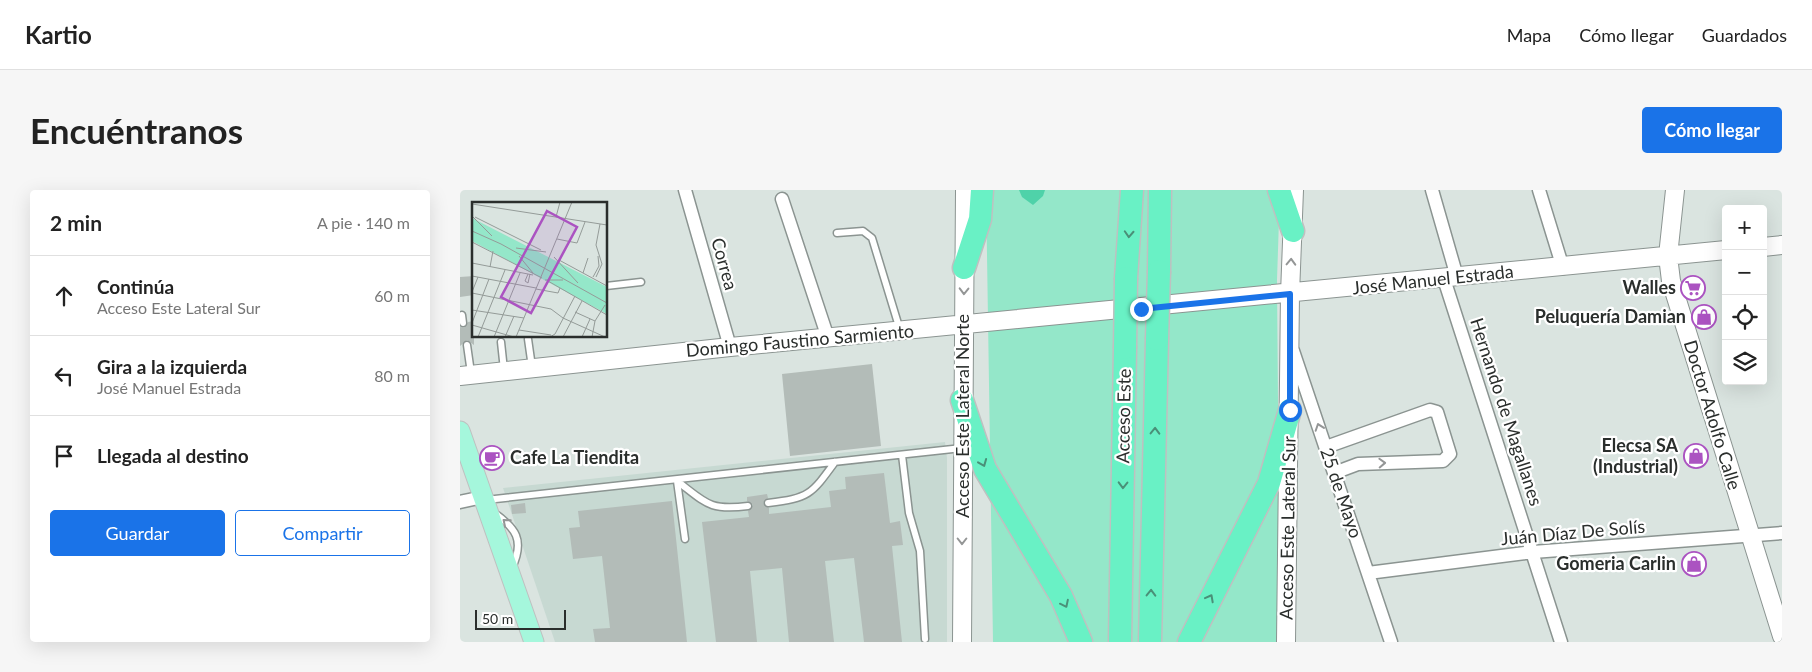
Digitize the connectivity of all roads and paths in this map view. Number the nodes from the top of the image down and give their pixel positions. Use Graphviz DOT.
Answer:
graph roads {
  1 [pos="684,190"];
  2 [pos="965,190"];
  3 [pos="982,190"];
  4 [pos="1132,190"];
  5 [pos="1160,190"];
  6 [pos="1278,190"];
  7 [pos="1294,190"];
  8 [pos="1432,190"];
  9 [pos="1539,190"];
  10 [pos="1675,190"];
  11 [pos="782,199"];
  12 [pos="1293,231"];
  13 [pos="837,233"];
  14 [pos="1782,245"];
  15 [pos="1767,247"];
  16 [pos="1722,250"];
  17 [pos="1668,256"];
  18 [pos="964,268"];
  19 [pos="1563,268"];
  20 [pos="1451,278"];
  21 [pos="641,282"];
  22 [pos="608,286"];
  23 [pos="1290,294"];
  24 [pos="1141,309"];
  25 [pos="463,315"];
  26 [pos="463,323"];
  27 [pos="963,326"];
  28 [pos="901,331"];
  29 [pos="828,338"];
  30 [pos="528,339"];
  31 [pos="500,342"];
  32 [pos="467,345"];
  33 [pos="1291,345"];
  34 [pos="730,347"];
  35 [pos="532,368"];
  36 [pos="504,371"];
  37 [pos="466,375"];
  38 [pos="962,400"];
  39 [pos="1290,410"];
  40 [pos="460,431"];
  41 [pos="1326,447"];
  42 [pos="962,448"];
  43 [pos="902,455"];
  44 [pos="835,462"];
  45 [pos="1334,473"];
  46 [pos="677,480"];
  47 [pos="460,502"];
  48 [pos="485,502"];
  49 [pos="768,503"];
  50 [pos="748,506"];
  51 [pos="1782,533"];
  52 [pos="1750,536"];
  53 [pos="684,539"];
  54 [pos="1533,552"];
  55 [pos="1368,573"];
  56 [pos="1782,636"];
  57 [pos="925,639"];
  58 [pos="534,642"];
  59 [pos="962,642"];
  60 [pos="1081,642"];
  61 [pos="1120,642"];
  62 [pos="1150,642"];
  63 [pos="1189,642"];
  64 [pos="1286,642"];
  65 [pos="1391,642"];
  66 [pos="1561,642"];
  1 -- 34 [label="street, Correa"];
  2 -- 18 [label="main road, Acceso Este Lateral Norte"];
  3 -- 18 [label="highway"];
  4 -- 61 [label="highway, Acceso Este, one-way, bridge"];
  62 -- 5 [label="highway, Acceso Este, one-way, bridge"];
  6 -- 12 [label="highway"];
  7 -- 12 [label="main road"];
  8 -- 20 [label="street, Hernando de Magallanes"];
  9 -- 19 [label="street"];
  10 -- 17 [label="main road, Doctor Adolfo Calle"];
  11 -- 29 [label="street"];
  23 -- 12 [label="main road, one-way"];
  13 -- 28 [label="lane"];
  14 -- 15 [label="main road"];
  16 -- 17 [label="main road, José Manuel Estrada"];
  17 -- 19 [label="main road, José Manuel Estrada"];
  17 -- 52 [label="main road, Doctor Adolfo Calle"];
  18 -- 27 [label="main road, Acceso Este Lateral Norte, one-way"];
  19 -- 20 [label="main road, José Manuel Estrada"];
  20 -- 23 [label="main road, José Manuel Estrada"];
  20 -- 54 [label="street, Hernando de Magallanes"];
  21 -- 22 [label="lane"];
  23 -- 24 [label="main road, José Manuel Estrada"];
  23 -- 33 [label="main road, Acceso Este Lateral Sur"];
  24 -- 27 [label="main road, Domingo Faustino Sarmiento"];
  25 -- 26 [label="lane"];
  27 -- 28 [label="main road, Domingo Faustino Sarmiento"];
  27 -- 38 [label="main road, Acceso Este Lateral Norte"];
  28 -- 29 [label="main road, Domingo Faustino Sarmiento"];
  29 -- 34 [label="main road, Domingo Faustino Sarmiento"];
  30 -- 35 [label="lane"];
  31 -- 36 [label="lane"];
  32 -- 37 [label="lane"];
  33 -- 39 [label="main road, Acceso Este Lateral Sur"];
  41 -- 33 [label="street, 25 de Mayo, one-way"];
  34 -- 35 [label="main road, Domingo Faustino Sarmiento"];
  35 -- 36 [label="main road, Domingo Faustino Sarmiento"];
  36 -- 37 [label="main road, Domingo Faustino Sarmiento"];
  38 -- 42 [label="main road, Acceso Este Lateral Norte"];
  38 -- 60 [label="highway, one-way"];
  63 -- 39 [label="highway, one-way"];
  39 -- 64 [label="main road, Acceso Este Lateral Sur"];
  40 -- 48 [label="main road"];
  41 -- 45 [label="street, 25 de Mayo"];
  45 -- 41 [label="street, one-way"];
  42 -- 43 [label="lane"];
  42 -- 59 [label="main road, Acceso Este Lateral Norte, one-way"];
  43 -- 44 [label="lane"];
  43 -- 57 [label="lane"];
  44 -- 46 [label="lane"];
  44 -- 49 [label="lane"];
  45 -- 55 [label="street, 25 de Mayo"];
  46 -- 48 [label="lane"];
  46 -- 50 [label="lane"];
  46 -- 53 [label="lane"];
  47 -- 48 [label="street"];
  48 -- 58 [label="main road"];
  51 -- 52 [label="street, Juán Díaz De Solís"];
  52 -- 54 [label="street, Juán Díaz De Solís"];
  52 -- 56 [label="main road, Doctor Adolfo Calle"];
  54 -- 55 [label="street, Juán Díaz De Solís"];
  54 -- 66 [label="street, Hernando de Magallanes"];
  55 -- 65 [label="street, 25 de Mayo"];
}
